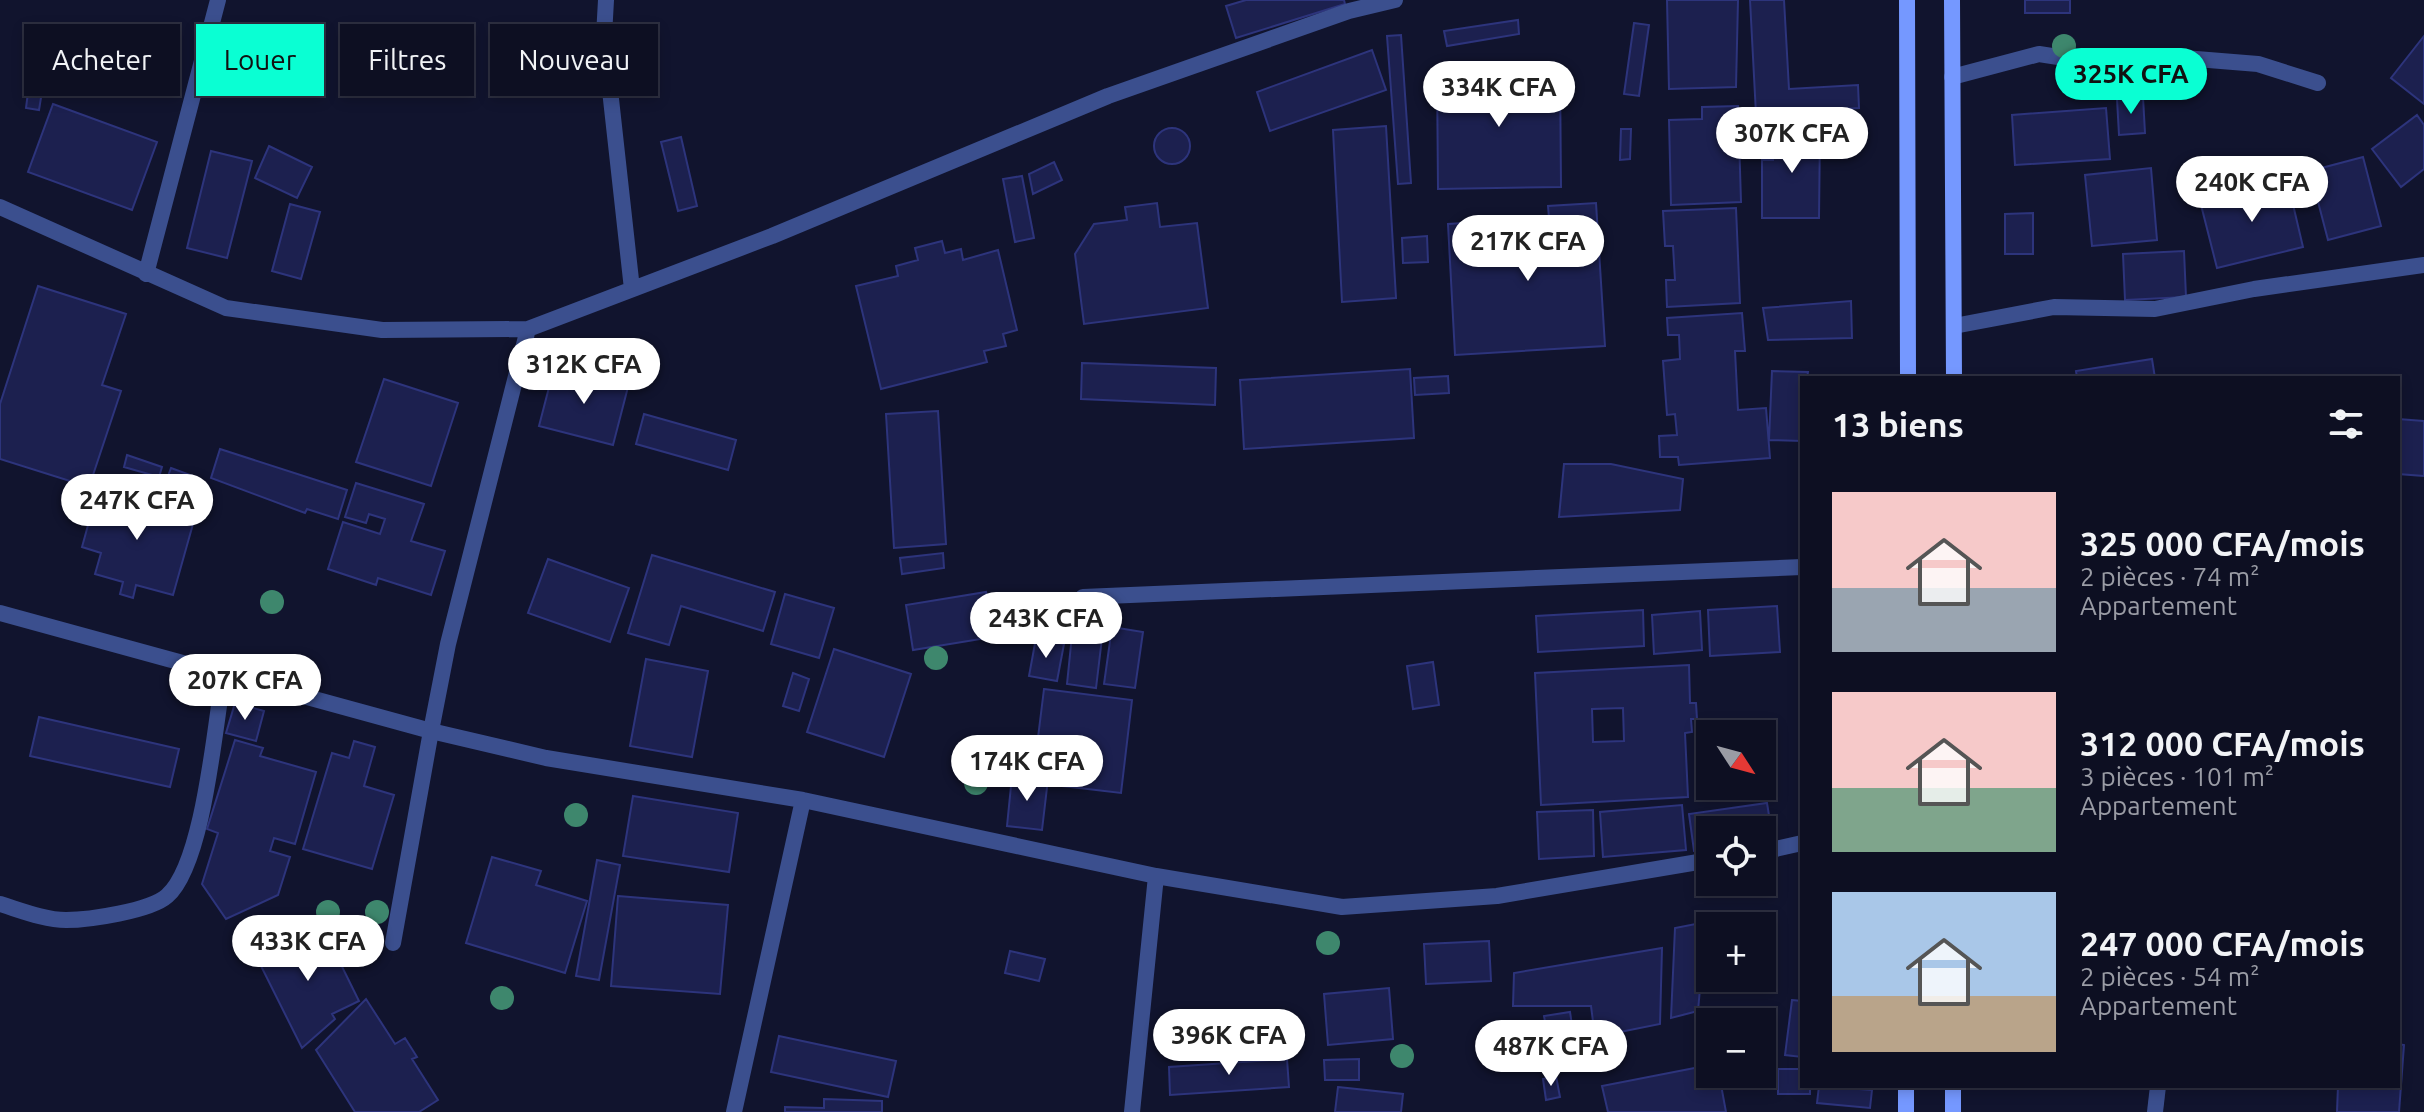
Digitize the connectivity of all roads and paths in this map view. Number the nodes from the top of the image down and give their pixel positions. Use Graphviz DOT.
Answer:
graph roads {
  1 [pos="218,0"];
  2 [pos="606,0"];
  3 [pos="1395,0"];
  4 [pos="1907,0"];
  5 [pos="1952,0"];
  6 [pos="1952,77"];
  7 [pos="2318,83"];
  8 [pos="0,207"];
  9 [pos="2424,265"];
  10 [pos="146,274"];
  11 [pos="632,289"];
  12 [pos="1954,326"];
  13 [pos="528,329"];
  14 [pos="1908,376"];
  15 [pos="1954,376"];
  16 [pos="1800,567"];
  17 [pos="1083,597"];
  18 [pos="0,613"];
  19 [pos="224,672"];
  20 [pos="431,731"];
  21 [pos="803,800"];
  22 [pos="1800,843"];
  23 [pos="1776,849"];
  24 [pos="1696,862"];
  25 [pos="1156,876"];
  26 [pos="0,904"];
  27 [pos="393,943"];
  28 [pos="1906,1088"];
  29 [pos="1953,1088"];
  30 [pos="2158,1088"];
  31 [pos="734,1112"];
  32 [pos="1132,1112"];
  33 [pos="1906,1112"];
  34 [pos="1953,1112"];
  35 [pos="2155,1112"];
  1 -- 10 [label="street"];
  2 -- 11 [label="street"];
  3 -- 11 [label="street"];
  4 -- 14 [label="main road"];
  5 -- 6 [label="main road"];
  6 -- 7 [label="street"];
  6 -- 12 [label="main road"];
  8 -- 10 [label="street"];
  9 -- 12 [label="street"];
  10 -- 13 [label="street"];
  11 -- 13 [label="street"];
  12 -- 15 [label="main road"];
  13 -- 20 [label="street"];
  16 -- 17 [label="street"];
  18 -- 19 [label="street"];
  19 -- 20 [label="street"];
  19 -- 26 [label="street"];
  20 -- 21 [label="street"];
  20 -- 27 [label="street"];
  21 -- 25 [label="street"];
  21 -- 31 [label="street"];
  22 -- 23 [label="street"];
  24 -- 25 [label="street"];
  25 -- 32 [label="street"];
  28 -- 33 [label="main road"];
  29 -- 34 [label="main road"];
  30 -- 35 [label="street"];
}
